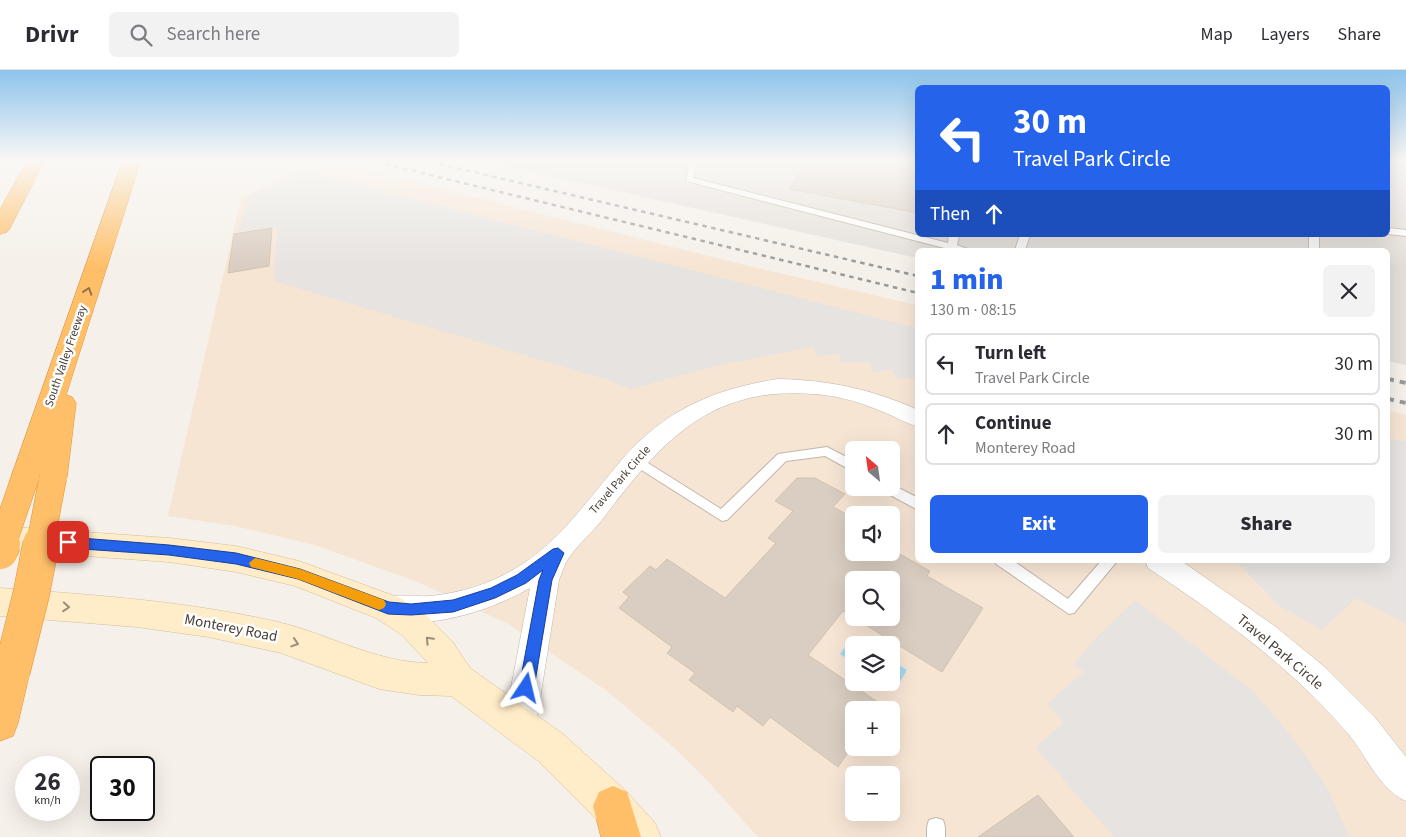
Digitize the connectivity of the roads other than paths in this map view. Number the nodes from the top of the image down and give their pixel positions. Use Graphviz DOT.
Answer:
graph roads {
  1 [pos="17,196"];
  2 [pos="120,196"];
  3 [pos="754,196"];
  4 [pos="0,228"];
  5 [pos="1390,231"];
  6 [pos="1406,233"];
  7 [pos="954,237"];
  8 [pos="952,247"];
  9 [pos="956,248"];
  10 [pos="915,418"];
  11 [pos="636,461"];
  12 [pos="845,462"];
  13 [pos="39,476"];
  14 [pos="900,495"];
  15 [pos="915,503"];
  16 [pos="0,538"];
  17 [pos="0,552"];
  18 [pos="558,553"];
  19 [pos="1005,563"];
  20 [pos="1108,563"];
  21 [pos="1162,563"];
  22 [pos="0,602"];
  23 [pos="388,608"];
  24 [pos="457,680"];
  25 [pos="0,723"];
  26 [pos="520,724"];
  27 [pos="1406,784"];
  28 [pos="617,822"];
  29 [pos="640,837"];
  1 -- 4 [label="highway"];
  13 -- 2 [label="highway, South Valley Freeway, one-way"];
  3 -- 8 [label="lane"];
  5 -- 6 [label="lane"];
  7 -- 8 [label="lane"];
  8 -- 9 [label="lane"];
  10 -- 11 [label="street, Travel Park Circle"];
  11 -- 12 [label="lane"];
  11 -- 18 [label="street, Travel Park Circle"];
  13 -- 17 [label="highway, bridge"];
  13 -- 25 [label="highway, bridge"];
  14 -- 15 [label="lane"];
  16 -- 23 [label="main road"];
  18 -- 23 [label="street, Travel Park Circle"];
  18 -- 26 [label="street, Travel Park Circle"];
  19 -- 20 [label="lane"];
  21 -- 27 [label="street, Travel Park Circle"];
  22 -- 24 [label="main road, Monterey Road, one-way"];
  24 -- 23 [label="main road, one-way"];
  24 -- 26 [label="main road"];
  26 -- 28 [label="main road"];
  28 -- 29 [label="main road"];
}
